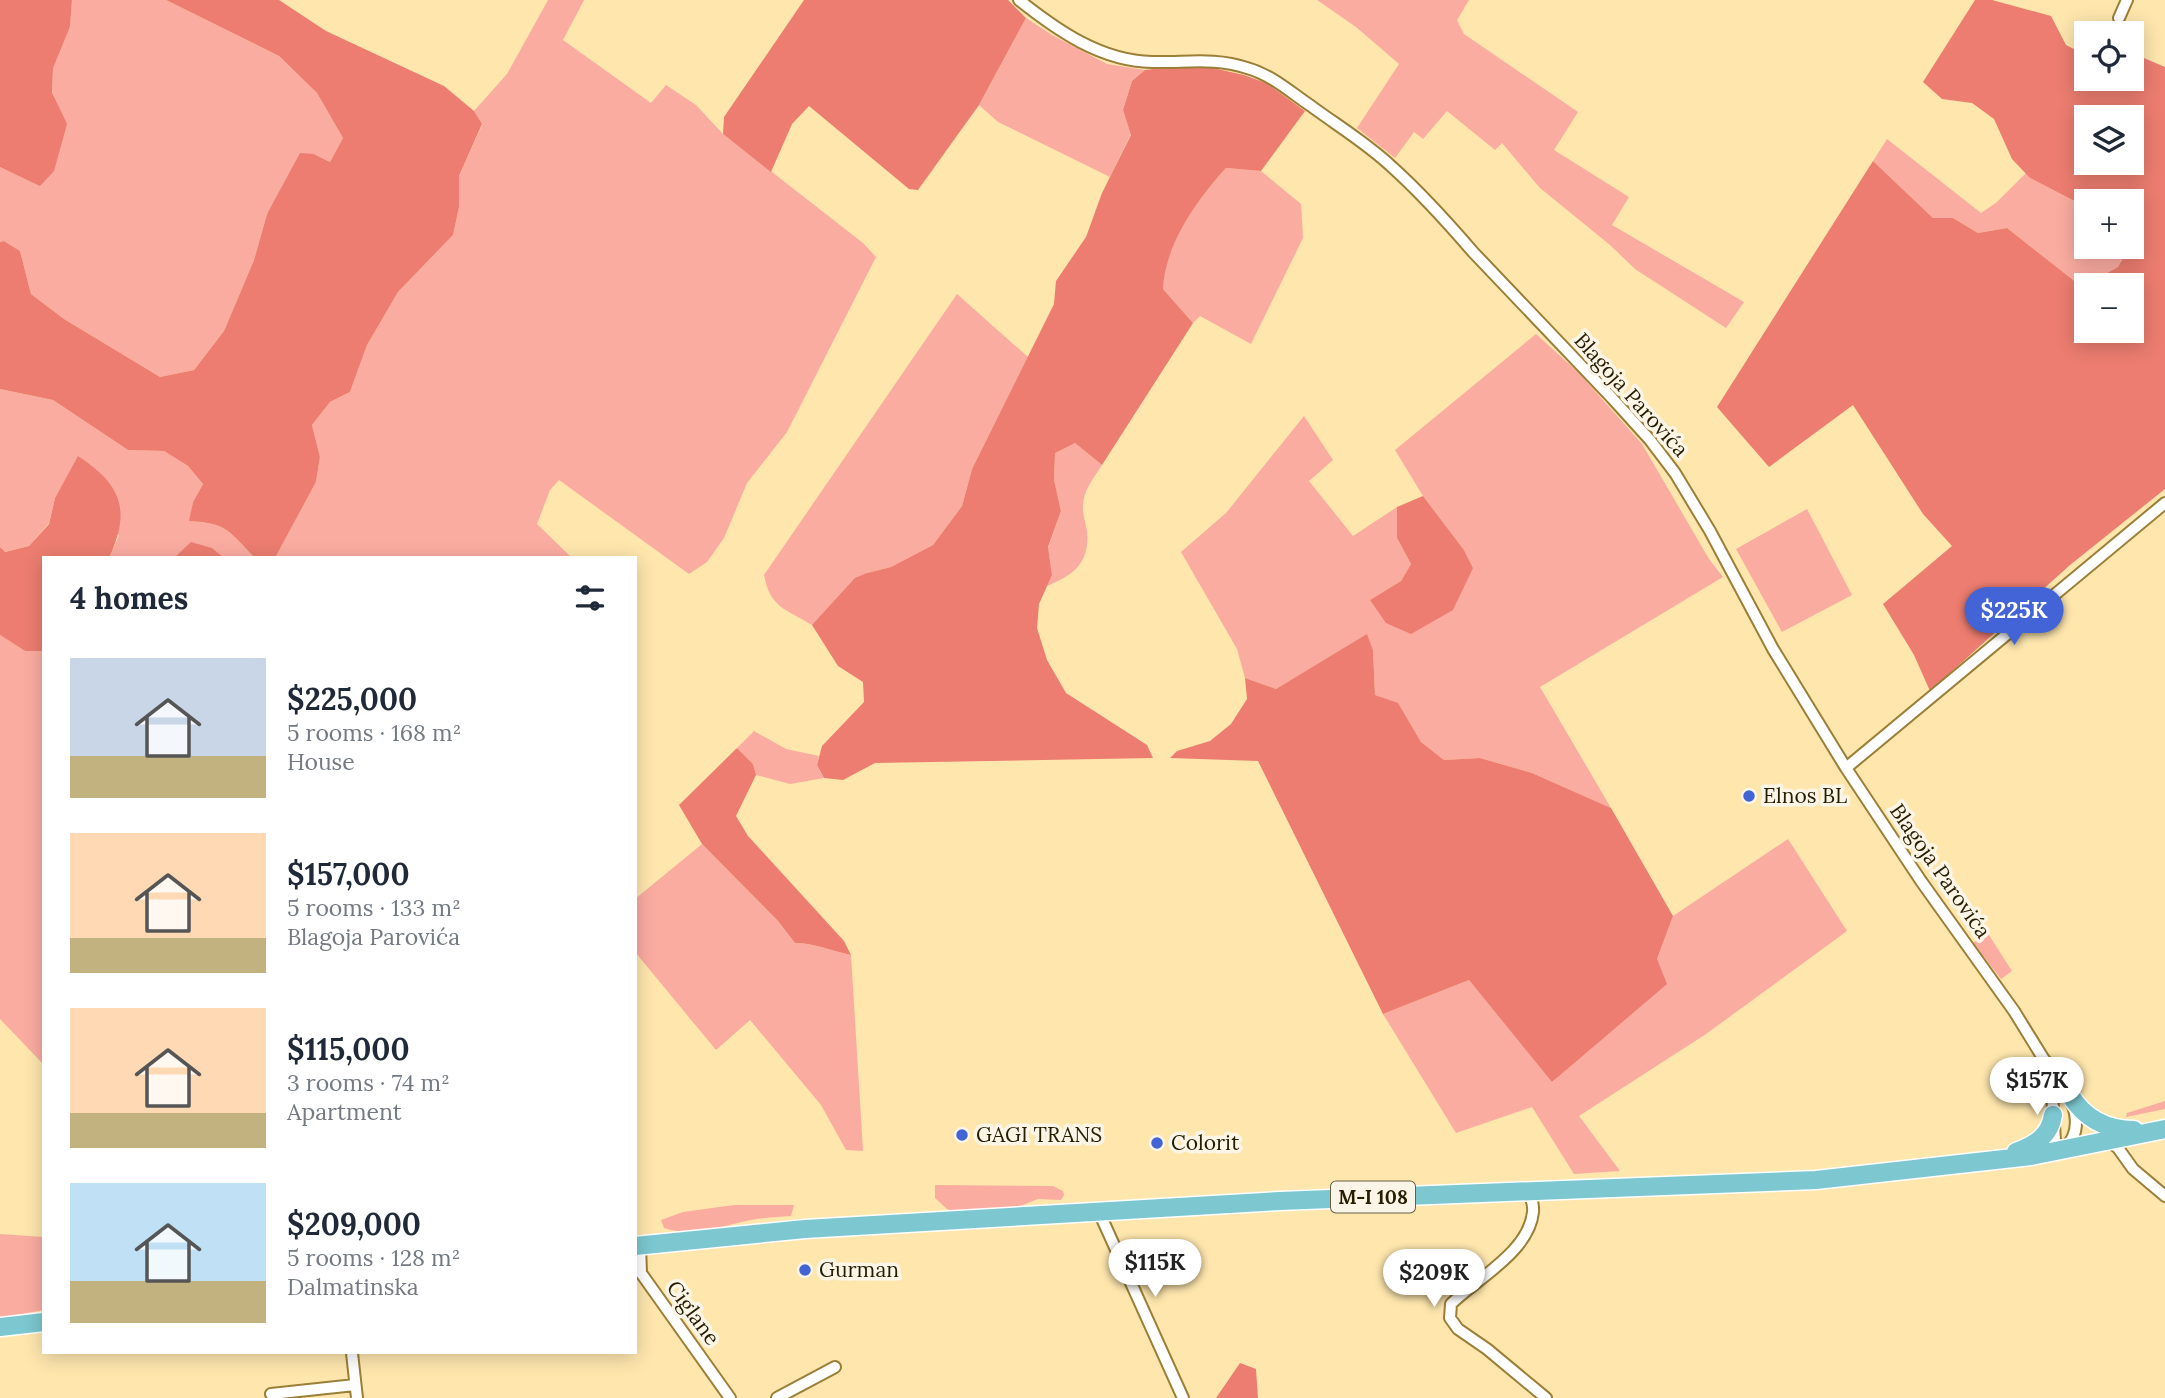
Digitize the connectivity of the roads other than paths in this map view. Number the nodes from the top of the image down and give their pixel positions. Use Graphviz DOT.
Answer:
graph roads {
  1 [pos="1019,0"];
  2 [pos="2127,0"];
  3 [pos="2119,18"];
  4 [pos="2165,503"];
  5 [pos="1846,768"];
  6 [pos="2043,1058"];
  7 [pos="2070,1096"];
  8 [pos="2053,1115"];
  9 [pos="2165,1129"];
  10 [pos="2109,1141"];
  11 [pos="2063,1150"];
  12 [pos="1990,1159"];
  13 [pos="1529,1191"];
  14 [pos="2165,1196"];
  15 [pos="1099,1212"];
  16 [pos="638,1246"];
  17 [pos="42,1322"];
  18 [pos="0,1327"];
  19 [pos="352,1354"];
  20 [pos="835,1367"];
  21 [pos="355,1385"];
  22 [pos="271,1394"];
  23 [pos="357,1398"];
  24 [pos="730,1398"];
  25 [pos="778,1398"];
  26 [pos="1183,1398"];
  27 [pos="1546,1398"];
  1 -- 5 [label="street, Blagoja Parovića"];
  2 -- 3 [label="street"];
  4 -- 5 [label="street"];
  5 -- 6 [label="street, Blagoja Parovića"];
  6 -- 7 [label="street"];
  6 -- 8 [label="street, Blagoja Parovića"];
  7 -- 9 [label="main road"];
  7 -- 11 [label="street"];
  8 -- 11 [label="street, Blagoja Parovića"];
  8 -- 12 [label="main road"];
  9 -- 10 [label="main road, M-I 108"];
  10 -- 11 [label="main road, M-I 108"];
  10 -- 14 [label="street"];
  11 -- 12 [label="main road, M-I 108"];
  12 -- 13 [label="main road, M-I 108"];
  13 -- 15 [label="main road, M-I 108"];
  13 -- 27 [label="street"];
  15 -- 16 [label="main road, M-I 108"];
  15 -- 26 [label="street"];
  16 -- 24 [label="street, Ciglane"];
  17 -- 18 [label="main road"];
  19 -- 21 [label="street"];
  20 -- 25 [label="street"];
  21 -- 22 [label="street"];
  21 -- 23 [label="street"];
}
